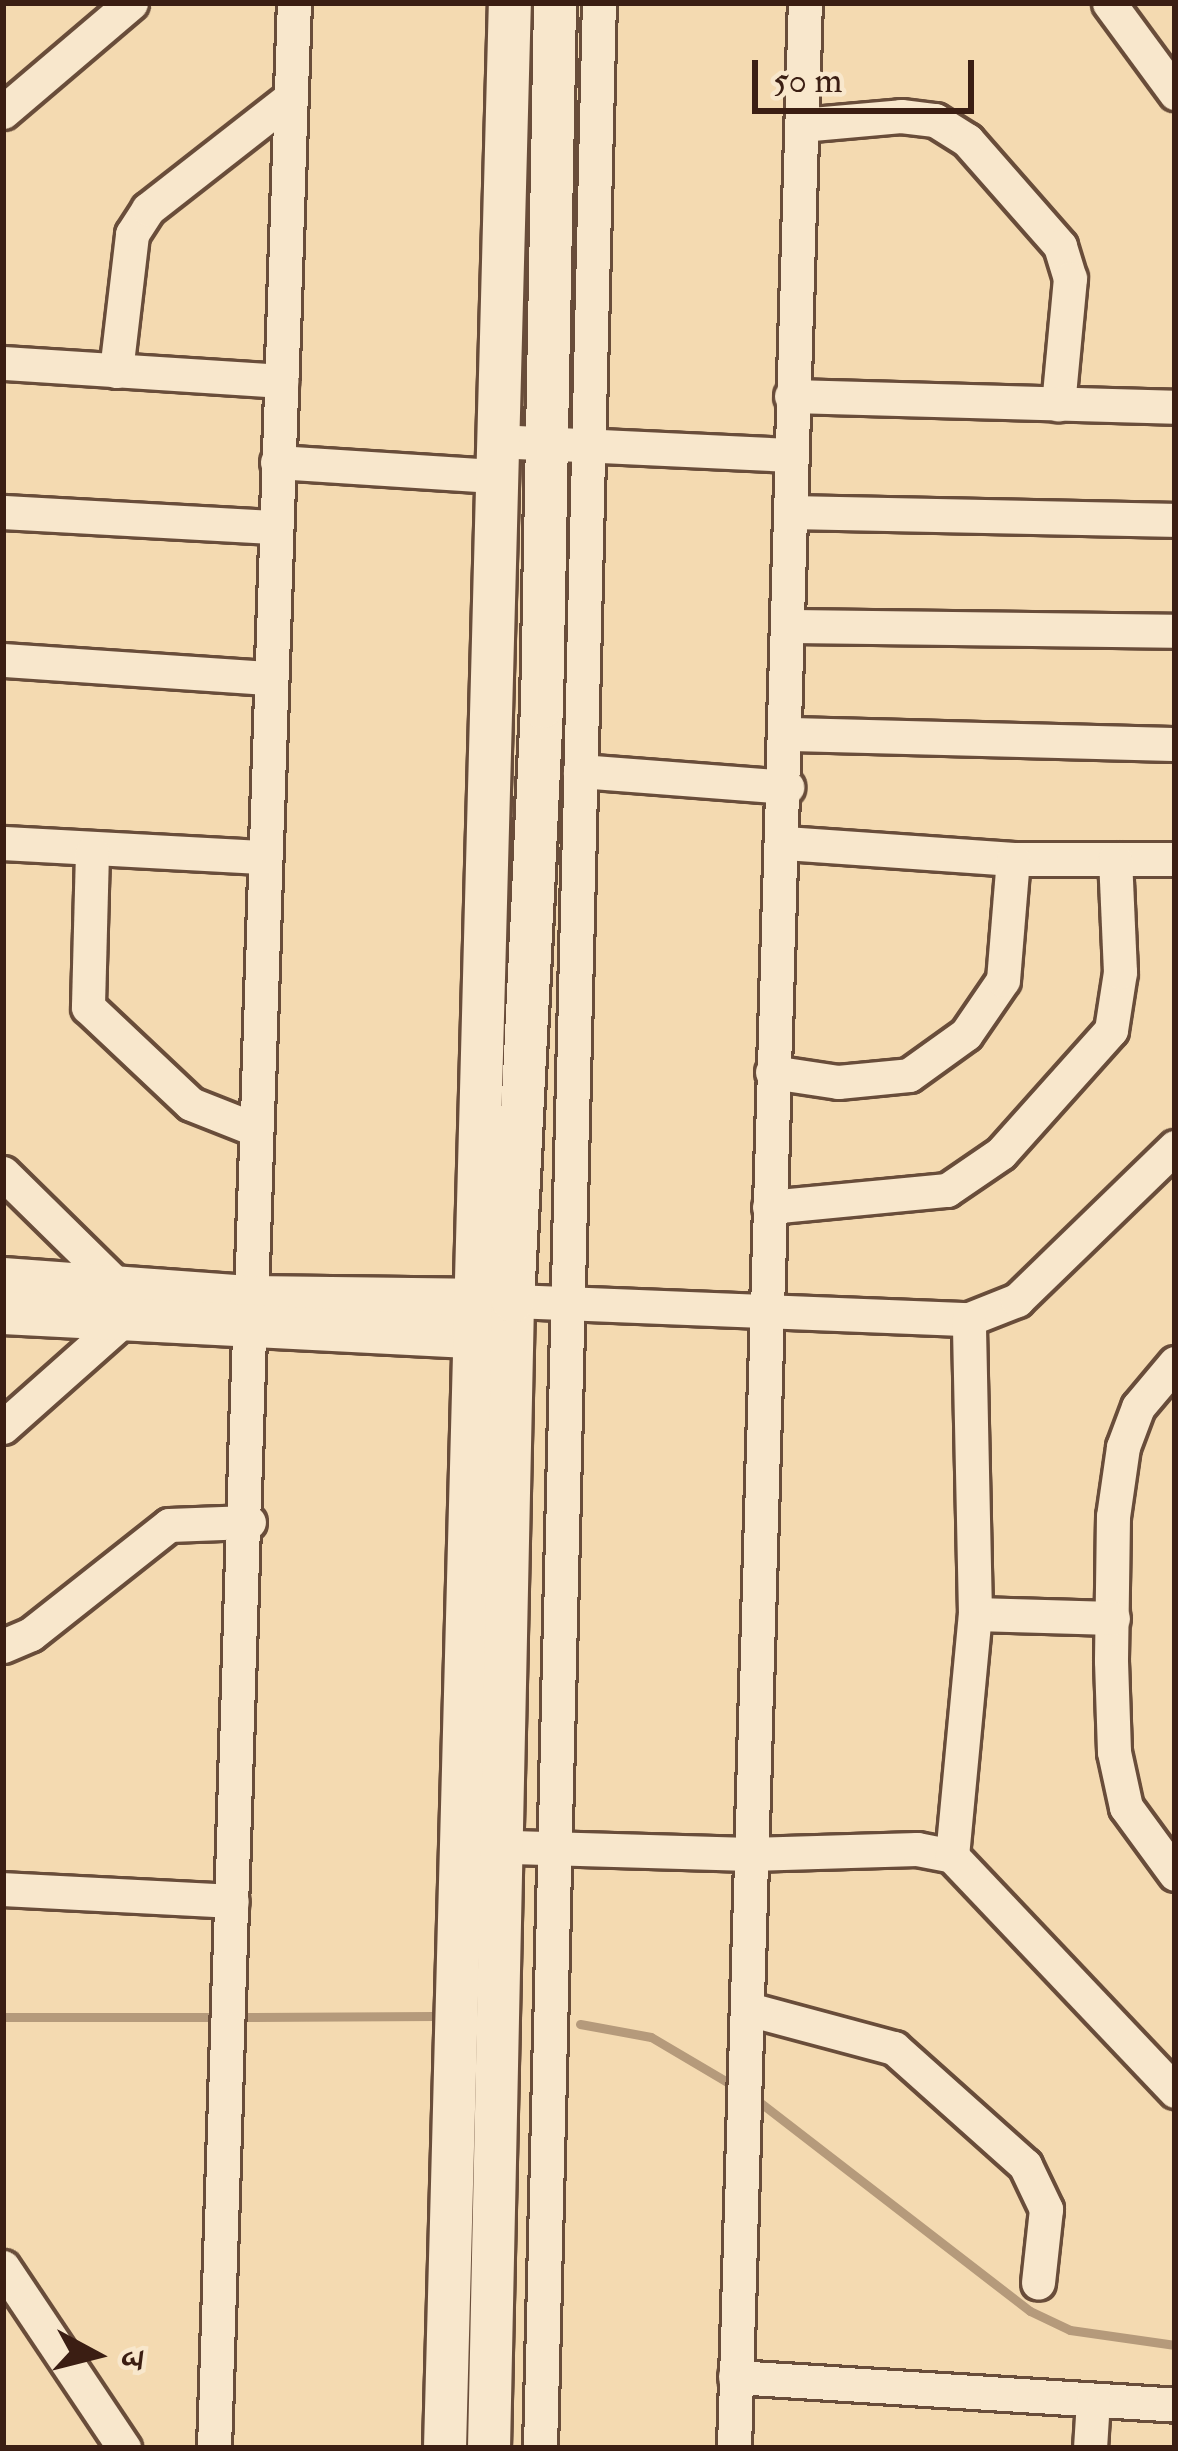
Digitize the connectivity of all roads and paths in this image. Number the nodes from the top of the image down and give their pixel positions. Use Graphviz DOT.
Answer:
graph roads {
  1 [pos="131,3"];
  2 [pos="293,3"];
  3 [pos="510,3"];
  4 [pos="555,3"];
  5 [pos="599,3"];
  6 [pos="805,3"];
  7 [pos="1108,3"];
  8 [pos="1175,93"];
  9 [pos="290,98"];
  10 [pos="3,112"];
  11 [pos="801,125"];
  12 [pos="3,363"];
  13 [pos="116,371"];
  14 [pos="280,381"];
  15 [pos="790,396"];
  16 [pos="1058,404"];
  17 [pos="1175,407"];
  18 [pos="568,441"];
  19 [pos="791,455"];
  20 [pos="495,458"];
  21 [pos="277,462"];
  22 [pos="3,512"];
  23 [pos="794,512"];
  24 [pos="1175,520"];
  25 [pos="274,527"];
  26 [pos="789,626"];
  27 [pos="1175,631"];
  28 [pos="3,660"];
  29 [pos="269,678"];
  30 [pos="789,734"];
  31 [pos="1175,744"];
  32 [pos="580,771"];
  33 [pos="787,787"];
  34 [pos="3,843"];
  35 [pos="785,843"];
  36 [pos="92,852"];
  37 [pos="263,857"];
  38 [pos="1013,859"];
  39 [pos="1114,859"];
  40 [pos="1175,859"];
  41 [pos="772,1072"];
  42 [pos="254,1129"];
  43 [pos="1175,1147"];
  44 [pos="3,1173"];
  45 [pos="769,1207"];
  46 [pos="3,1279"];
  47 [pos="566,1302"];
  48 [pos="120,1307"];
  49 [pos="772,1312"];
  50 [pos="3,1313"];
  51 [pos="250,1314"];
  52 [pos="495,1318"];
  53 [pos="969,1319"];
  54 [pos="1175,1363"];
  55 [pos="3,1427"];
  56 [pos="249,1522"];
  57 [pos="975,1614"];
  58 [pos="1113,1618"];
  59 [pos="3,1646"];
  60 [pos="482,1846"];
  61 [pos="554,1849"];
  62 [pos="750,1854"];
  63 [pos="952,1856"];
  64 [pos="1175,1874"];
  65 [pos="3,1888"];
  66 [pos="232,1900"];
  67 [pos="752,2010"];
  68 [pos="1175,2091"];
  69 [pos="3,2266"];
  70 [pos="1038,2283"];
  71 [pos="735,2377"];
  72 [pos="1093,2400"];
  73 [pos="1175,2405"];
  74 [pos="124,2448"];
  75 [pos="214,2448"];
  76 [pos="445,2448"];
  77 [pos="489,2448"];
  78 [pos="540,2448"];
  79 [pos="734,2448"];
  80 [pos="1090,2448"];
  1 -- 10 [label="street"];
  2 -- 9 [label="street"];
  3 -- 20 [label="street"];
  4 -- 18 [label="street"];
  5 -- 18 [label="street"];
  6 -- 11 [label="street"];
  7 -- 8 [label="street"];
  9 -- 13 [label="street"];
  9 -- 14 [label="street"];
  11 -- 15 [label="street"];
  11 -- 16 [label="street"];
  12 -- 13 [label="street"];
  13 -- 14 [label="street"];
  14 -- 21 [label="street"];
  15 -- 16 [label="street"];
  15 -- 19 [label="street"];
  16 -- 17 [label="street"];
  18 -- 19 [label="street"];
  18 -- 20 [label="street"];
  18 -- 32 [label="street"];
  18 -- 52 [label="street"];
  19 -- 23 [label="street"];
  20 -- 21 [label="street"];
  20 -- 52 [label="street"];
  21 -- 25 [label="street"];
  22 -- 25 [label="street"];
  23 -- 24 [label="street"];
  23 -- 26 [label="street"];
  25 -- 29 [label="street"];
  26 -- 27 [label="street"];
  26 -- 30 [label="street"];
  28 -- 29 [label="street"];
  29 -- 37 [label="street"];
  30 -- 31 [label="street"];
  30 -- 33 [label="street"];
  32 -- 33 [label="street"];
  32 -- 47 [label="street"];
  33 -- 35 [label="street"];
  34 -- 36 [label="street"];
  35 -- 38 [label="street"];
  35 -- 41 [label="street"];
  36 -- 37 [label="street"];
  36 -- 42 [label="street"];
  37 -- 42 [label="street"];
  38 -- 39 [label="street"];
  38 -- 41 [label="street"];
  39 -- 40 [label="street"];
  39 -- 45 [label="street"];
  41 -- 45 [label="street"];
  42 -- 51 [label="street"];
  43 -- 53 [label="street"];
  44 -- 48 [label="street"];
  45 -- 49 [label="street"];
  46 -- 48 [label="street"];
  47 -- 49 [label="street"];
  47 -- 52 [label="street"];
  47 -- 61 [label="street"];
  48 -- 50 [label="street"];
  48 -- 51 [label="street"];
  48 -- 55 [label="street"];
  49 -- 53 [label="street"];
  49 -- 62 [label="street"];
  51 -- 52 [label="street"];
  51 -- 56 [label="street"];
  52 -- 60 [label="street"];
  53 -- 57 [label="street"];
  54 -- 58 [label="street"];
  56 -- 59 [label="street"];
  56 -- 66 [label="street"];
  57 -- 58 [label="street"];
  57 -- 63 [label="street"];
  58 -- 64 [label="street"];
  60 -- 61 [label="street"];
  60 -- 76 [label="street"];
  60 -- 77 [label="street"];
  61 -- 62 [label="street"];
  61 -- 78 [label="street"];
  62 -- 63 [label="street"];
  62 -- 67 [label="street"];
  63 -- 68 [label="street"];
  65 -- 66 [label="street"];
  66 -- 75 [label="street"];
  67 -- 70 [label="street"];
  67 -- 71 [label="street"];
  69 -- 74 [label="street"];
  71 -- 72 [label="street"];
  71 -- 79 [label="street"];
  72 -- 73 [label="street"];
  72 -- 80 [label="street"];
}
